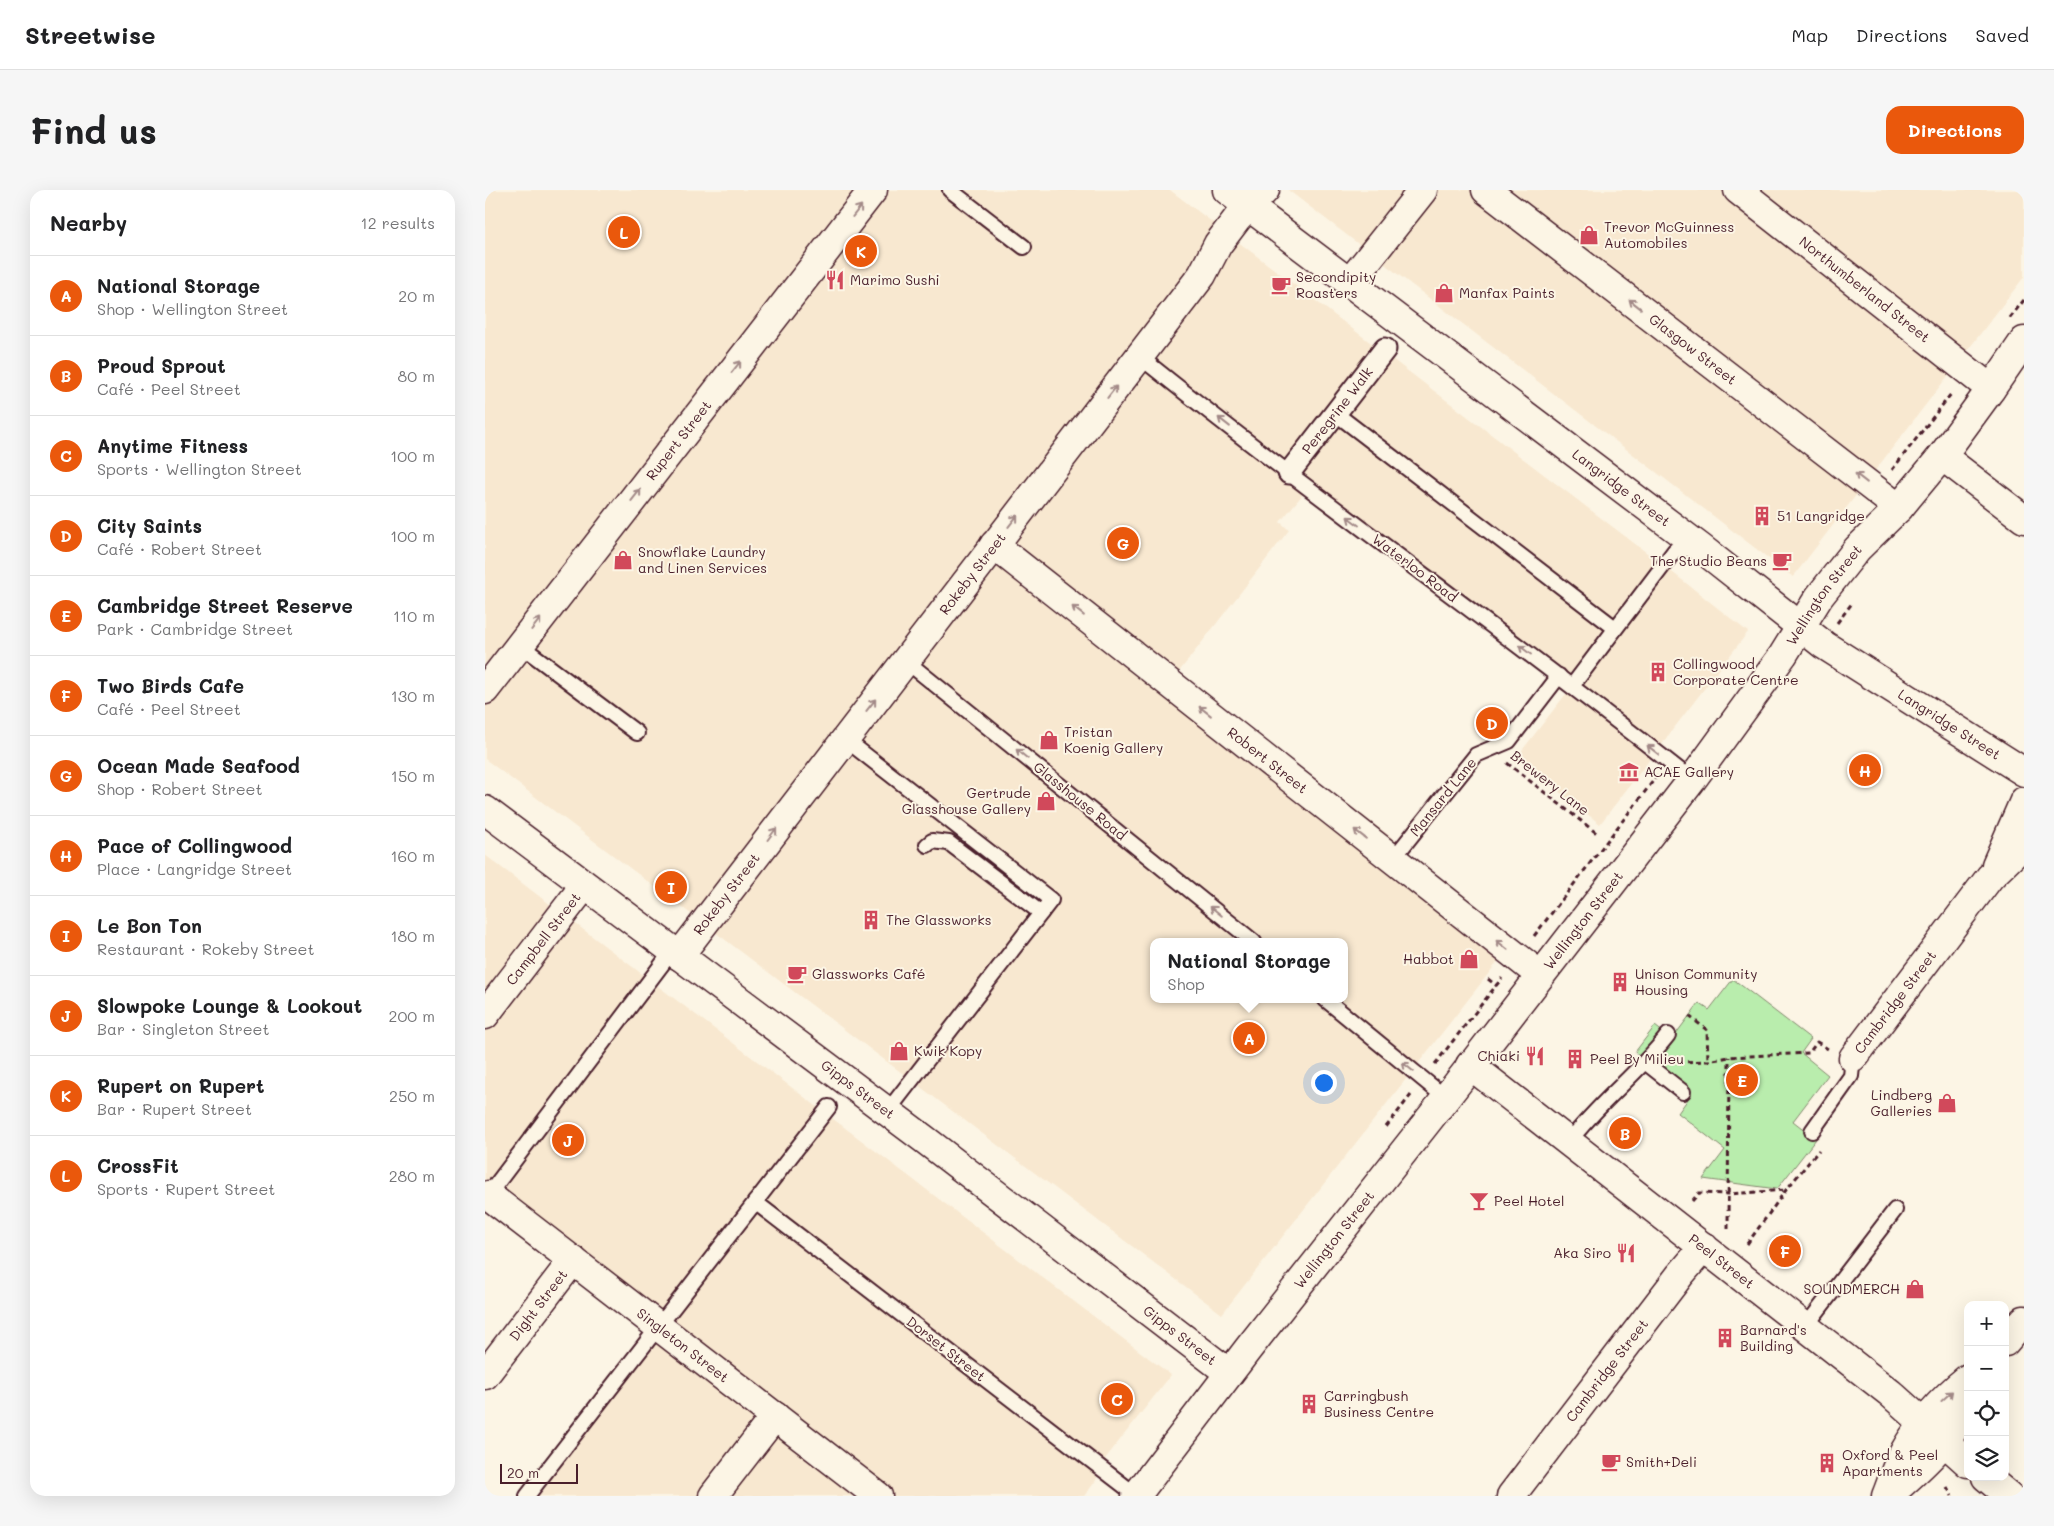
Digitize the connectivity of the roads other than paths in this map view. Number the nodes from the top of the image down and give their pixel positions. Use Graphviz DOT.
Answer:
graph roads {
  1 [pos="873,190"];
  2 [pos="950,190"];
  3 [pos="1227,190"];
  4 [pos="1423,190"];
  5 [pos="1486,190"];
  6 [pos="1739,190"];
  7 [pos="1257,198"];
  8 [pos="1024,247"];
  9 [pos="1350,282"];
  10 [pos="2015,332"];
  11 [pos="1385,349"];
  12 [pos="1139,356"];
  13 [pos="1991,389"];
  14 [pos="1335,413"];
  15 [pos="1942,456"];
  16 [pos="1289,473"];
  17 [pos="1899,508"];
  18 [pos="2024,520"];
  19 [pos="994,545"];
  20 [pos="1701,548"];
  21 [pos="1800,627"];
  22 [pos="1615,628"];
  23 [pos="520,645"];
  24 [pos="906,661"];
  25 [pos="1559,676"];
  26 [pos="1572,686"];
  27 [pos="485,690"];
  28 [pos="637,733"];
  29 [pos="845,739"];
  30 [pos="2024,772"];
  31 [pos="1692,780"];
  32 [pos="2024,801"];
  33 [pos="485,810"];
  34 [pos="2024,844"];
  35 [pos="927,846"];
  36 [pos="1393,860"];
  37 [pos="1990,878"];
  38 [pos="584,886"];
  39 [pos="1041,913"];
  40 [pos="1249,938"];
  41 [pos="675,953"];
  42 [pos="1540,975"];
  43 [pos="1330,1003"];
  44 [pos="485,1016"];
  45 [pos="1667,1035"];
  46 [pos="1853,1058"];
  47 [pos="1645,1062"];
  48 [pos="1470,1065"];
  49 [pos="1683,1092"];
  50 [pos="1446,1098"];
  51 [pos="829,1108"];
  52 [pos="887,1112"];
  53 [pos="1811,1131"];
  54 [pos="1569,1142"];
  55 [pos="487,1197"];
  56 [pos="755,1202"];
  57 [pos="1895,1210"];
  58 [pos="1704,1247"];
  59 [pos="573,1260"];
  60 [pos="2024,1321"];
  61 [pos="658,1326"];
  62 [pos="1806,1326"];
  63 [pos="2009,1338"];
  64 [pos="1229,1374"];
  65 [pos="485,1375"];
  66 [pos="1964,1381"];
  67 [pos="1964,1412"];
  68 [pos="775,1416"];
  69 [pos="1924,1422"];
  70 [pos="1944,1441"];
  71 [pos="1964,1459"];
  72 [pos="1991,1481"];
  73 [pos="527,1496"];
  74 [pos="713,1496"];
  75 [pos="878,1496"];
  76 [pos="1136,1496"];
  77 [pos="1511,1496"];
  78 [pos="1887,1496"];
  79 [pos="2009,1496"];
  23 -- 1 [label="street, Rupert Street, one-way"];
  2 -- 8 [label="lane"];
  3 -- 7 [label="street, Langridge Street"];
  4 -- 9 [label="street"];
  17 -- 5 [label="street, Glasgow Street, one-way"];
  6 -- 13 [label="street, Northumberland Street"];
  7 -- 9 [label="street, Langridge Street"];
  7 -- 12 [label="street, Rokeby Street"];
  9 -- 20 [label="street, Langridge Street"];
  10 -- 13 [label="street, Wellington Street"];
  11 -- 14 [label="street, Peregrine Walk"];
  16 -- 12 [label="lane, Waterloo Road, one-way"];
  19 -- 12 [label="street, Rokeby Street, one-way"];
  13 -- 15 [label="street, Wellington Street"];
  14 -- 16 [label="street, Peregrine Walk"];
  14 -- 22 [label="lane"];
  15 -- 17 [label="street, Wellington Street"];
  15 -- 18 [label="street"];
  25 -- 16 [label="lane, Waterloo Road, one-way"];
  17 -- 21 [label="street, Wellington Street"];
  19 -- 24 [label="street, Rokeby Street"];
  36 -- 19 [label="street, Robert Street, one-way"];
  20 -- 21 [label="street, Langridge Street"];
  20 -- 22 [label="lane"];
  21 -- 30 [label="street, Langridge Street"];
  21 -- 31 [label="street, Wellington Street"];
  22 -- 26 [label="lane"];
  23 -- 27 [label="street, Rupert Street"];
  23 -- 28 [label="lane"];
  29 -- 24 [label="street, Rokeby Street, one-way"];
  40 -- 24 [label="lane, Glasshouse Road, one-way"];
  25 -- 26 [label="lane, Waterloo Road"];
  25 -- 36 [label="lane, Mansard Lane"];
  31 -- 26 [label="lane, Waterloo Road, one-way"];
  29 -- 39 [label="lane"];
  41 -- 29 [label="street, Rokeby Street, one-way"];
  31 -- 42 [label="street, Wellington Street"];
  32 -- 37 [label="street, Cambridge Street"];
  33 -- 38 [label="street, Gipps Street"];
  34 -- 37 [label="street, Cambridge Street"];
  35 -- 39 [label="lane"];
  42 -- 36 [label="street, Robert Street, one-way"];
  37 -- 46 [label="street, Cambridge Street"];
  38 -- 41 [label="street, Gipps Street"];
  38 -- 44 [label="street, Campbell Street"];
  39 -- 52 [label="lane"];
  41 -- 52 [label="street, Gipps Street"];
  41 -- 55 [label="lane"];
  42 -- 48 [label="street, Wellington Street"];
  50 -- 43 [label="lane, one-way"];
  45 -- 47 [label="lane"];
  46 -- 53 [label="lane, Cambridge Street"];
  47 -- 49 [label="lane"];
  47 -- 54 [label="lane"];
  48 -- 50 [label="street, Wellington Street"];
  48 -- 54 [label="street, Peel Street"];
  50 -- 64 [label="street, Wellington Street"];
  51 -- 56 [label="lane"];
  52 -- 64 [label="street, Gipps Street"];
  54 -- 58 [label="street, Peel Street"];
  55 -- 59 [label="street, Singleton Street"];
  56 -- 61 [label="lane"];
  56 -- 76 [label="lane, Dorset Street"];
  57 -- 62 [label="lane"];
  58 -- 62 [label="street, Peel Street"];
  58 -- 77 [label="street, Cambridge Street"];
  59 -- 61 [label="street, Singleton Street"];
  59 -- 65 [label="street, Dight Street"];
  60 -- 63 [label="street"];
  61 -- 68 [label="street, Singleton Street"];
  61 -- 73 [label="lane"];
  62 -- 69 [label="street, Peel Street"];
  64 -- 76 [label="street, Wellington Street"];
  69 -- 66 [label="street, one-way"];
  67 -- 70 [label="street"];
  68 -- 74 [label="street"];
  68 -- 75 [label="street, Singleton Street"];
  69 -- 70 [label="street, Peel Street"];
  69 -- 78 [label="street"];
  70 -- 71 [label="street, Peel Street"];
  70 -- 78 [label="street"];
  72 -- 79 [label="street"];
}
